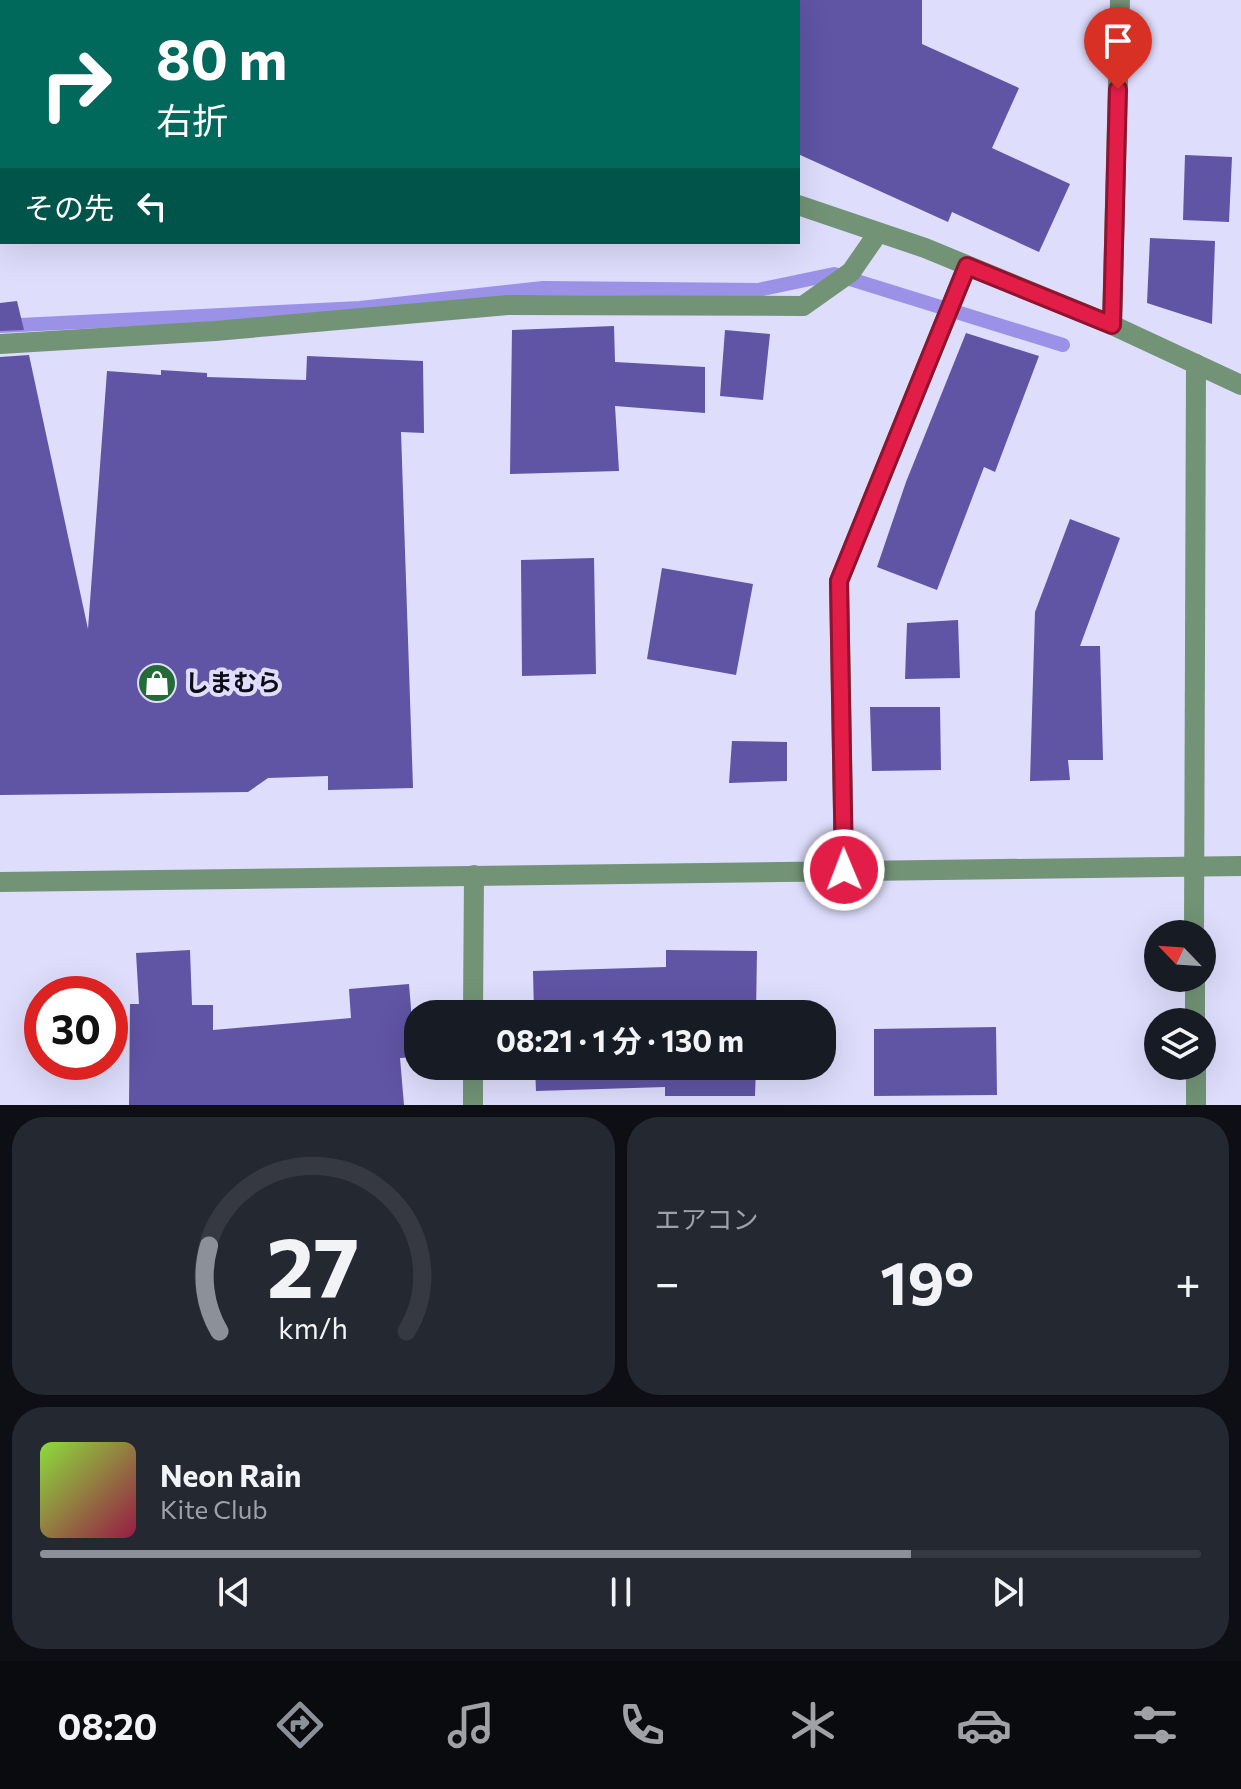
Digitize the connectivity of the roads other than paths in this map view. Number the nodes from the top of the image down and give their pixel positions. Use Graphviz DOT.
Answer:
graph roads {
  1 [pos="1120,0"];
  2 [pos="800,206"];
  3 [pos="878,233"];
  4 [pos="967,266"];
  5 [pos="1112,325"];
  6 [pos="0,344"];
  7 [pos="1196,364"];
  8 [pos="1241,385"];
  9 [pos="1194,866"];
  10 [pos="1241,866"];
  11 [pos="844,870"];
  12 [pos="474,875"];
  13 [pos="0,882"];
  14 [pos="1194,920"];
  15 [pos="473,1000"];
  16 [pos="473,1080"];
  17 [pos="1196,1080"];
  18 [pos="473,1105"];
  19 [pos="1196,1105"];
  1 -- 5 [label="street"];
  2 -- 3 [label="street"];
  3 -- 4 [label="street"];
  3 -- 6 [label="street"];
  4 -- 5 [label="street"];
  4 -- 11 [label="street"];
  5 -- 7 [label="street"];
  7 -- 8 [label="street"];
  7 -- 9 [label="street"];
  9 -- 10 [label="street"];
  9 -- 11 [label="street"];
  9 -- 14 [label="street"];
  11 -- 12 [label="street"];
  12 -- 13 [label="street"];
  12 -- 15 [label="street"];
  16 -- 18 [label="street"];
  17 -- 19 [label="street"];
}
